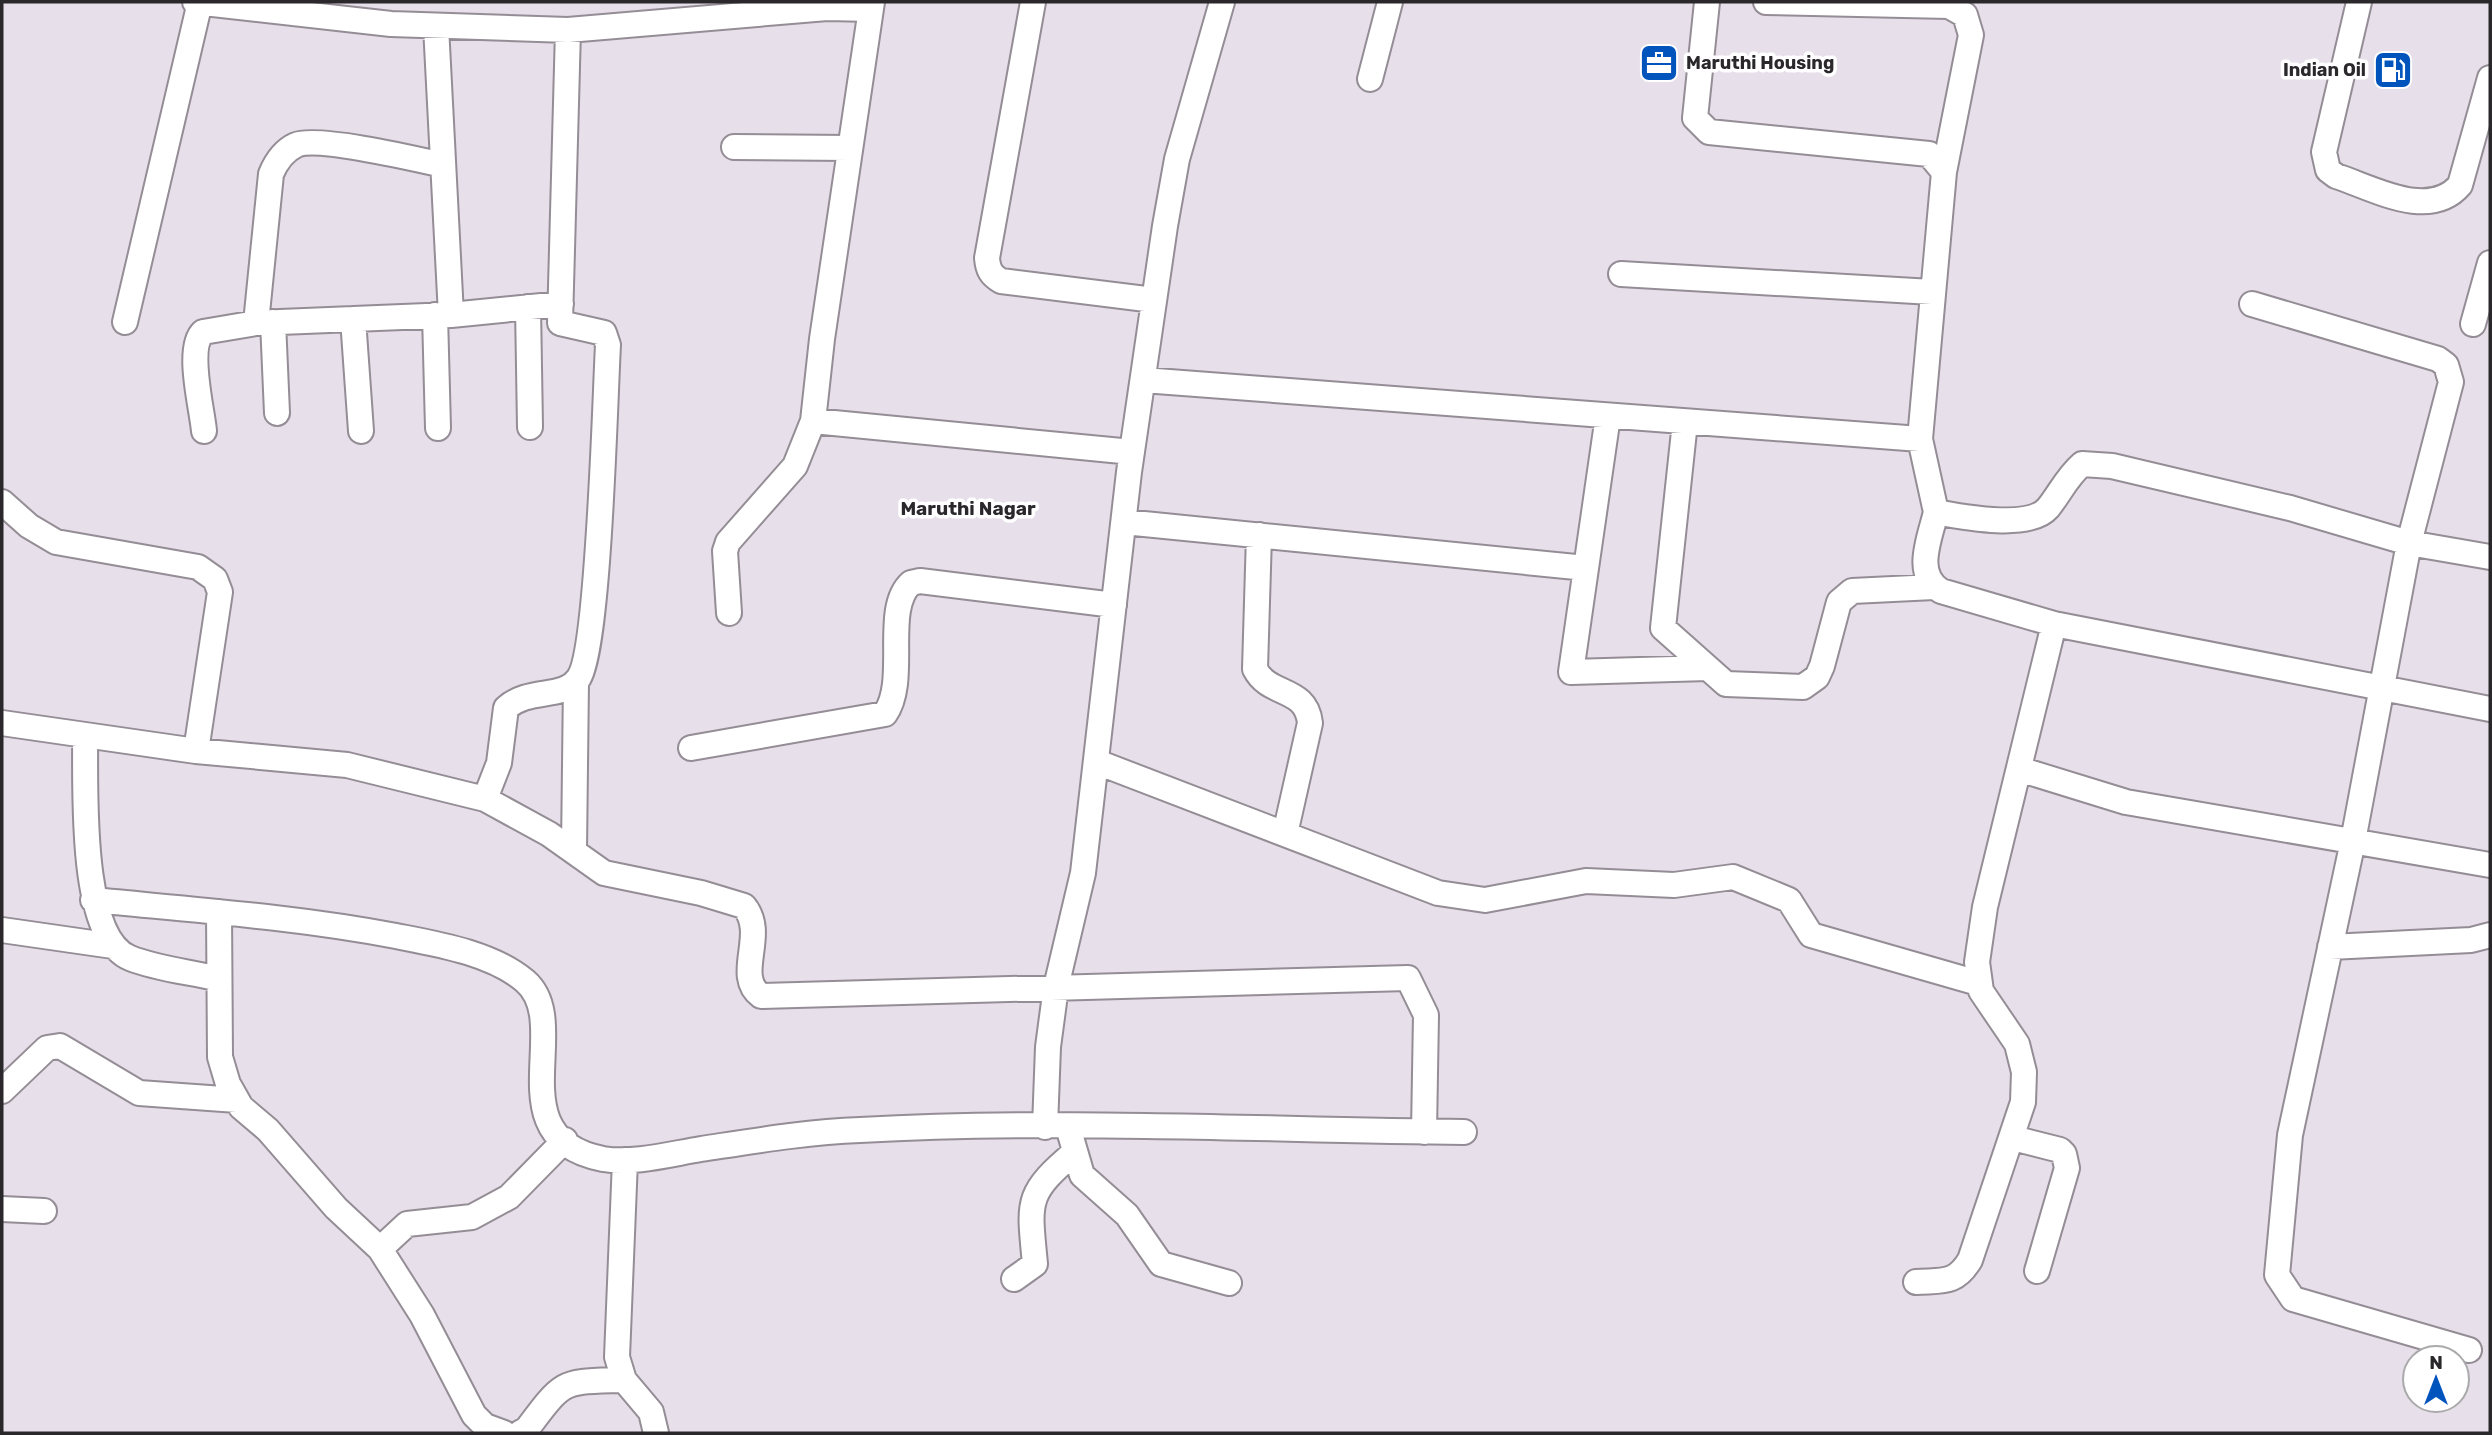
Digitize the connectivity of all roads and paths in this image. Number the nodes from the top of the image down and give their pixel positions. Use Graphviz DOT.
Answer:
graph roads {
  1 [pos="198,2"];
  2 [pos="1033,2"];
  3 [pos="1222,2"];
  4 [pos="1390,2"];
  5 [pos="1707,2"];
  6 [pos="1766,2"];
  7 [pos="2359,2"];
  8 [pos="872,5"];
  9 [pos="1973,13"];
  10 [pos="436,26"];
  11 [pos="568,30"];
  12 [pos="2490,78"];
  13 [pos="1370,79"];
  14 [pos="734,146"];
  15 [pos="850,148"];
  16 [pos="443,165"];
  17 [pos="1944,172"];
  18 [pos="2490,263"];
  19 [pos="1621,274"];
  20 [pos="1932,292"];
  21 [pos="1154,300"];
  22 [pos="561,304"];
  23 [pos="2252,304"];
  24 [pos="528,307"];
  25 [pos="443,315"];
  26 [pos="353,319"];
  27 [pos="125,322"];
  28 [pos="265,323"];
  29 [pos="2473,324"];
  30 [pos="1143,380"];
  31 [pos="277,413"];
  32 [pos="1608,416"];
  33 [pos="813,421"];
  34 [pos="1685,422"];
  35 [pos="530,427"];
  36 [pos="438,428"];
  37 [pos="204,431"];
  38 [pos="361,431"];
  39 [pos="1920,439"];
  40 [pos="1132,452"];
  41 [pos="2,502"];
  42 [pos="1936,512"];
  43 [pos="1124,522"];
  44 [pos="1259,536"];
  45 [pos="2409,543"];
  46 [pos="2490,557"];
  47 [pos="1586,568"];
  48 [pos="1934,587"];
  49 [pos="1114,605"];
  50 [pos="729,613"];
  51 [pos="2054,624"];
  52 [pos="1708,668"];
  53 [pos="576,681"];
  54 [pos="2381,687"];
  55 [pos="2490,709"];
  56 [pos="2,723"];
  57 [pos="85,735"];
  58 [pos="691,748"];
  59 [pos="196,751"];
  60 [pos="1097,762"];
  61 [pos="2020,769"];
  62 [pos="485,799"];
  63 [pos="1285,834"];
  64 [pos="2353,841"];
  65 [pos="574,850"];
  66 [pos="2490,864"];
  67 [pos="93,900"];
  68 [pos="219,912"];
  69 [pos="2,930"];
  70 [pos="2490,935"];
  71 [pos="113,946"];
  72 [pos="2330,947"];
  73 [pos="219,979"];
  74 [pos="1978,983"];
  75 [pos="1056,987"];
  76 [pos="2,1091"];
  77 [pos="237,1100"];
  78 [pos="1056,1127"];
  79 [pos="1424,1132"];
  80 [pos="1464,1132"];
  81 [pos="2013,1138"];
  82 [pos="565,1140"];
  83 [pos="1075,1152"];
  84 [pos="625,1160"];
  85 [pos="2,1209"];
  86 [pos="44,1211"];
  87 [pos="380,1249"];
  88 [pos="2036,1271"];
  89 [pos="1014,1279"];
  90 [pos="1916,1282"];
  91 [pos="1229,1283"];
  92 [pos="2448,1344"];
  93 [pos="625,1380"];
  94 [pos="504,1433"];
  95 [pos="520,1433"];
  96 [pos="656,1433"];
  1 -- 10 [label="street"];
  1 -- 27 [label="street"];
  2 -- 21 [label="street"];
  3 -- 21 [label="street"];
  4 -- 13 [label="street"];
  5 -- 17 [label="street"];
  6 -- 9 [label="street"];
  7 -- 12 [label="street"];
  8 -- 11 [label="street"];
  8 -- 15 [label="street"];
  9 -- 17 [label="street"];
  10 -- 11 [label="street"];
  10 -- 16 [label="street"];
  11 -- 22 [label="street"];
  14 -- 15 [label="street"];
  15 -- 33 [label="street"];
  16 -- 25 [label="street"];
  16 -- 28 [label="street"];
  17 -- 20 [label="street"];
  18 -- 29 [label="street"];
  19 -- 20 [label="street"];
  20 -- 39 [label="street"];
  21 -- 30 [label="street"];
  22 -- 24 [label="street"];
  22 -- 53 [label="street"];
  23 -- 45 [label="street"];
  24 -- 25 [label="street"];
  24 -- 35 [label="street"];
  25 -- 26 [label="street"];
  25 -- 36 [label="street"];
  26 -- 28 [label="street"];
  26 -- 38 [label="street"];
  28 -- 31 [label="street"];
  28 -- 37 [label="street"];
  30 -- 32 [label="street"];
  30 -- 40 [label="street"];
  32 -- 34 [label="street"];
  32 -- 47 [label="street"];
  33 -- 40 [label="street"];
  33 -- 50 [label="street"];
  34 -- 39 [label="street"];
  34 -- 52 [label="street"];
  39 -- 42 [label="street"];
  40 -- 43 [label="street"];
  41 -- 59 [label="street"];
  42 -- 45 [label="street"];
  42 -- 48 [label="street"];
  43 -- 44 [label="street"];
  43 -- 49 [label="street"];
  44 -- 47 [label="street"];
  44 -- 63 [label="street"];
  45 -- 46 [label="street"];
  45 -- 54 [label="street"];
  47 -- 52 [label="street"];
  48 -- 51 [label="street"];
  48 -- 52 [label="street"];
  49 -- 58 [label="street"];
  49 -- 60 [label="street"];
  51 -- 54 [label="street"];
  51 -- 61 [label="street"];
  53 -- 62 [label="street"];
  53 -- 65 [label="street"];
  54 -- 55 [label="street"];
  54 -- 64 [label="street"];
  56 -- 57 [label="street"];
  57 -- 59 [label="street"];
  57 -- 67 [label="street"];
  59 -- 62 [label="street"];
  60 -- 63 [label="street"];
  60 -- 75 [label="street"];
  61 -- 64 [label="street"];
  61 -- 74 [label="street"];
  62 -- 65 [label="street"];
  63 -- 74 [label="street"];
  64 -- 66 [label="street"];
  64 -- 72 [label="street"];
  65 -- 75 [label="street"];
  67 -- 68 [label="street"];
  67 -- 71 [label="street"];
  68 -- 73 [label="street"];
  68 -- 82 [label="street"];
  69 -- 71 [label="street"];
  70 -- 72 [label="street"];
  71 -- 73 [label="street"];
  72 -- 92 [label="street"];
  73 -- 77 [label="street"];
  74 -- 81 [label="street"];
  75 -- 78 [label="street"];
  75 -- 79 [label="street"];
  76 -- 77 [label="street"];
  77 -- 87 [label="street"];
  78 -- 79 [label="street"];
  78 -- 83 [label="street"];
  78 -- 84 [label="street"];
  79 -- 80 [label="street"];
  81 -- 88 [label="street"];
  81 -- 90 [label="street"];
  82 -- 84 [label="street"];
  82 -- 87 [label="street"];
  83 -- 89 [label="street"];
  83 -- 91 [label="street"];
  84 -- 93 [label="street"];
  85 -- 86 [label="street"];
  87 -- 94 [label="street"];
  93 -- 95 [label="street"];
  93 -- 96 [label="street"];
}
